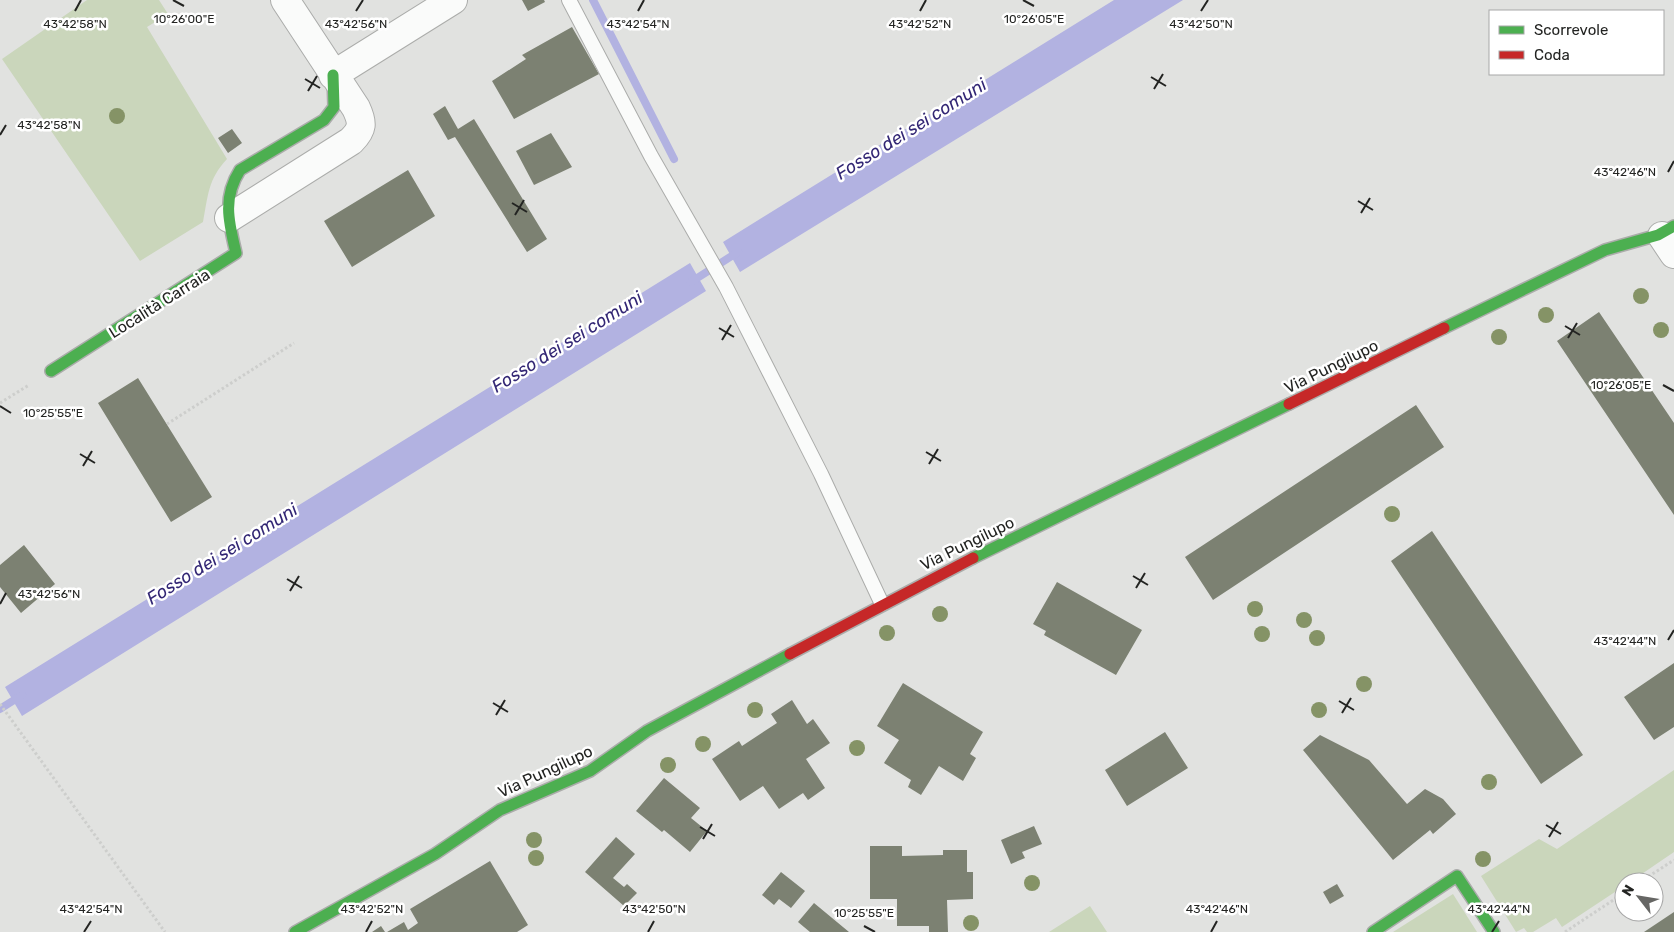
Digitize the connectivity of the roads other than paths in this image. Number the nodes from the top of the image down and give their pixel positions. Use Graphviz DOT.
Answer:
graph roads {
  1 [pos="285,0"];
  2 [pos="453,0"];
  3 [pos="569,0"];
  4 [pos="333,75"];
  5 [pos="229,218"];
  6 [pos="1670,239"];
  7 [pos="51,371"];
  8 [pos="882,604"];
  9 [pos="295,932"];
  10 [pos="1373,932"];
  11 [pos="1494,932"];
  1 -- 4 [label="street, Località Carraia"];
  2 -- 4 [label="street"];
  3 -- 8 [label="lane"];
  4 -- 5 [label="street, Località Carraia"];
  5 -- 7 [label="street, Località Carraia"];
  6 -- 8 [label="street, Via Pungilupo"];
  8 -- 9 [label="street, Via Pungilupo"];
  10 -- 11 [label="street"];
}
